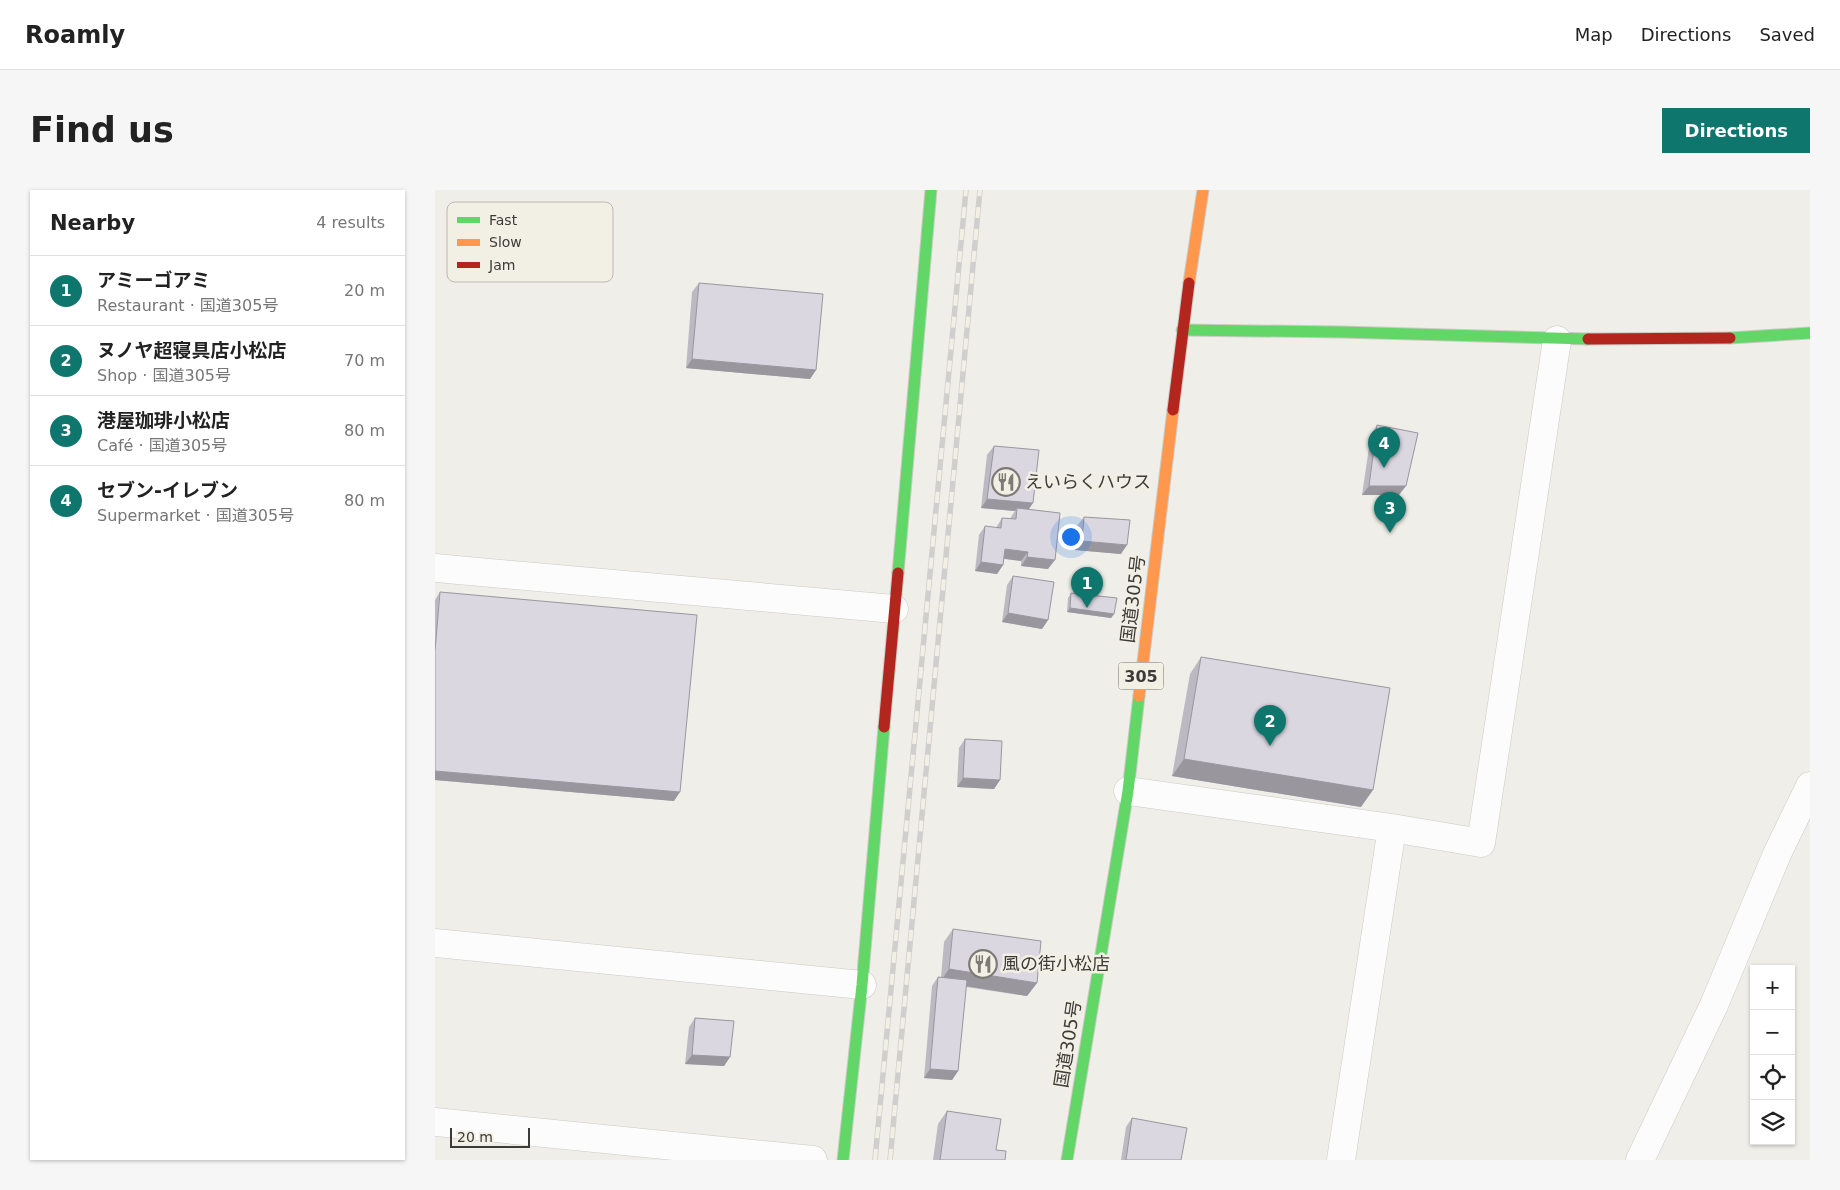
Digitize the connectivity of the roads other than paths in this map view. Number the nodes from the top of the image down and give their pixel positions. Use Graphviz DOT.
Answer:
graph roads {
  1 [pos="931,190"];
  2 [pos="1203,190"];
  3 [pos="1182,330"];
  4 [pos="1810,333"];
  5 [pos="1557,340"];
  6 [pos="435,568"];
  7 [pos="895,609"];
  8 [pos="1810,786"];
  9 [pos="1128,791"];
  10 [pos="1392,828"];
  11 [pos="435,943"];
  12 [pos="861,985"];
  13 [pos="435,1122"];
  14 [pos="813,1160"];
  15 [pos="843,1160"];
  16 [pos="1067,1160"];
  17 [pos="1341,1160"];
  18 [pos="1640,1160"];
  1 -- 7 [label="main road"];
  2 -- 3 [label="main road, 国道305号 / 305"];
  3 -- 5 [label="main road"];
  3 -- 9 [label="main road, 国道305号 / 305"];
  4 -- 5 [label="main road"];
  5 -- 10 [label="street"];
  6 -- 7 [label="street"];
  7 -- 12 [label="main road"];
  8 -- 18 [label="street"];
  9 -- 10 [label="street"];
  9 -- 16 [label="main road, 国道305号 / 305"];
  10 -- 17 [label="street"];
  11 -- 12 [label="street"];
  12 -- 15 [label="main road"];
  13 -- 14 [label="street"];
}
